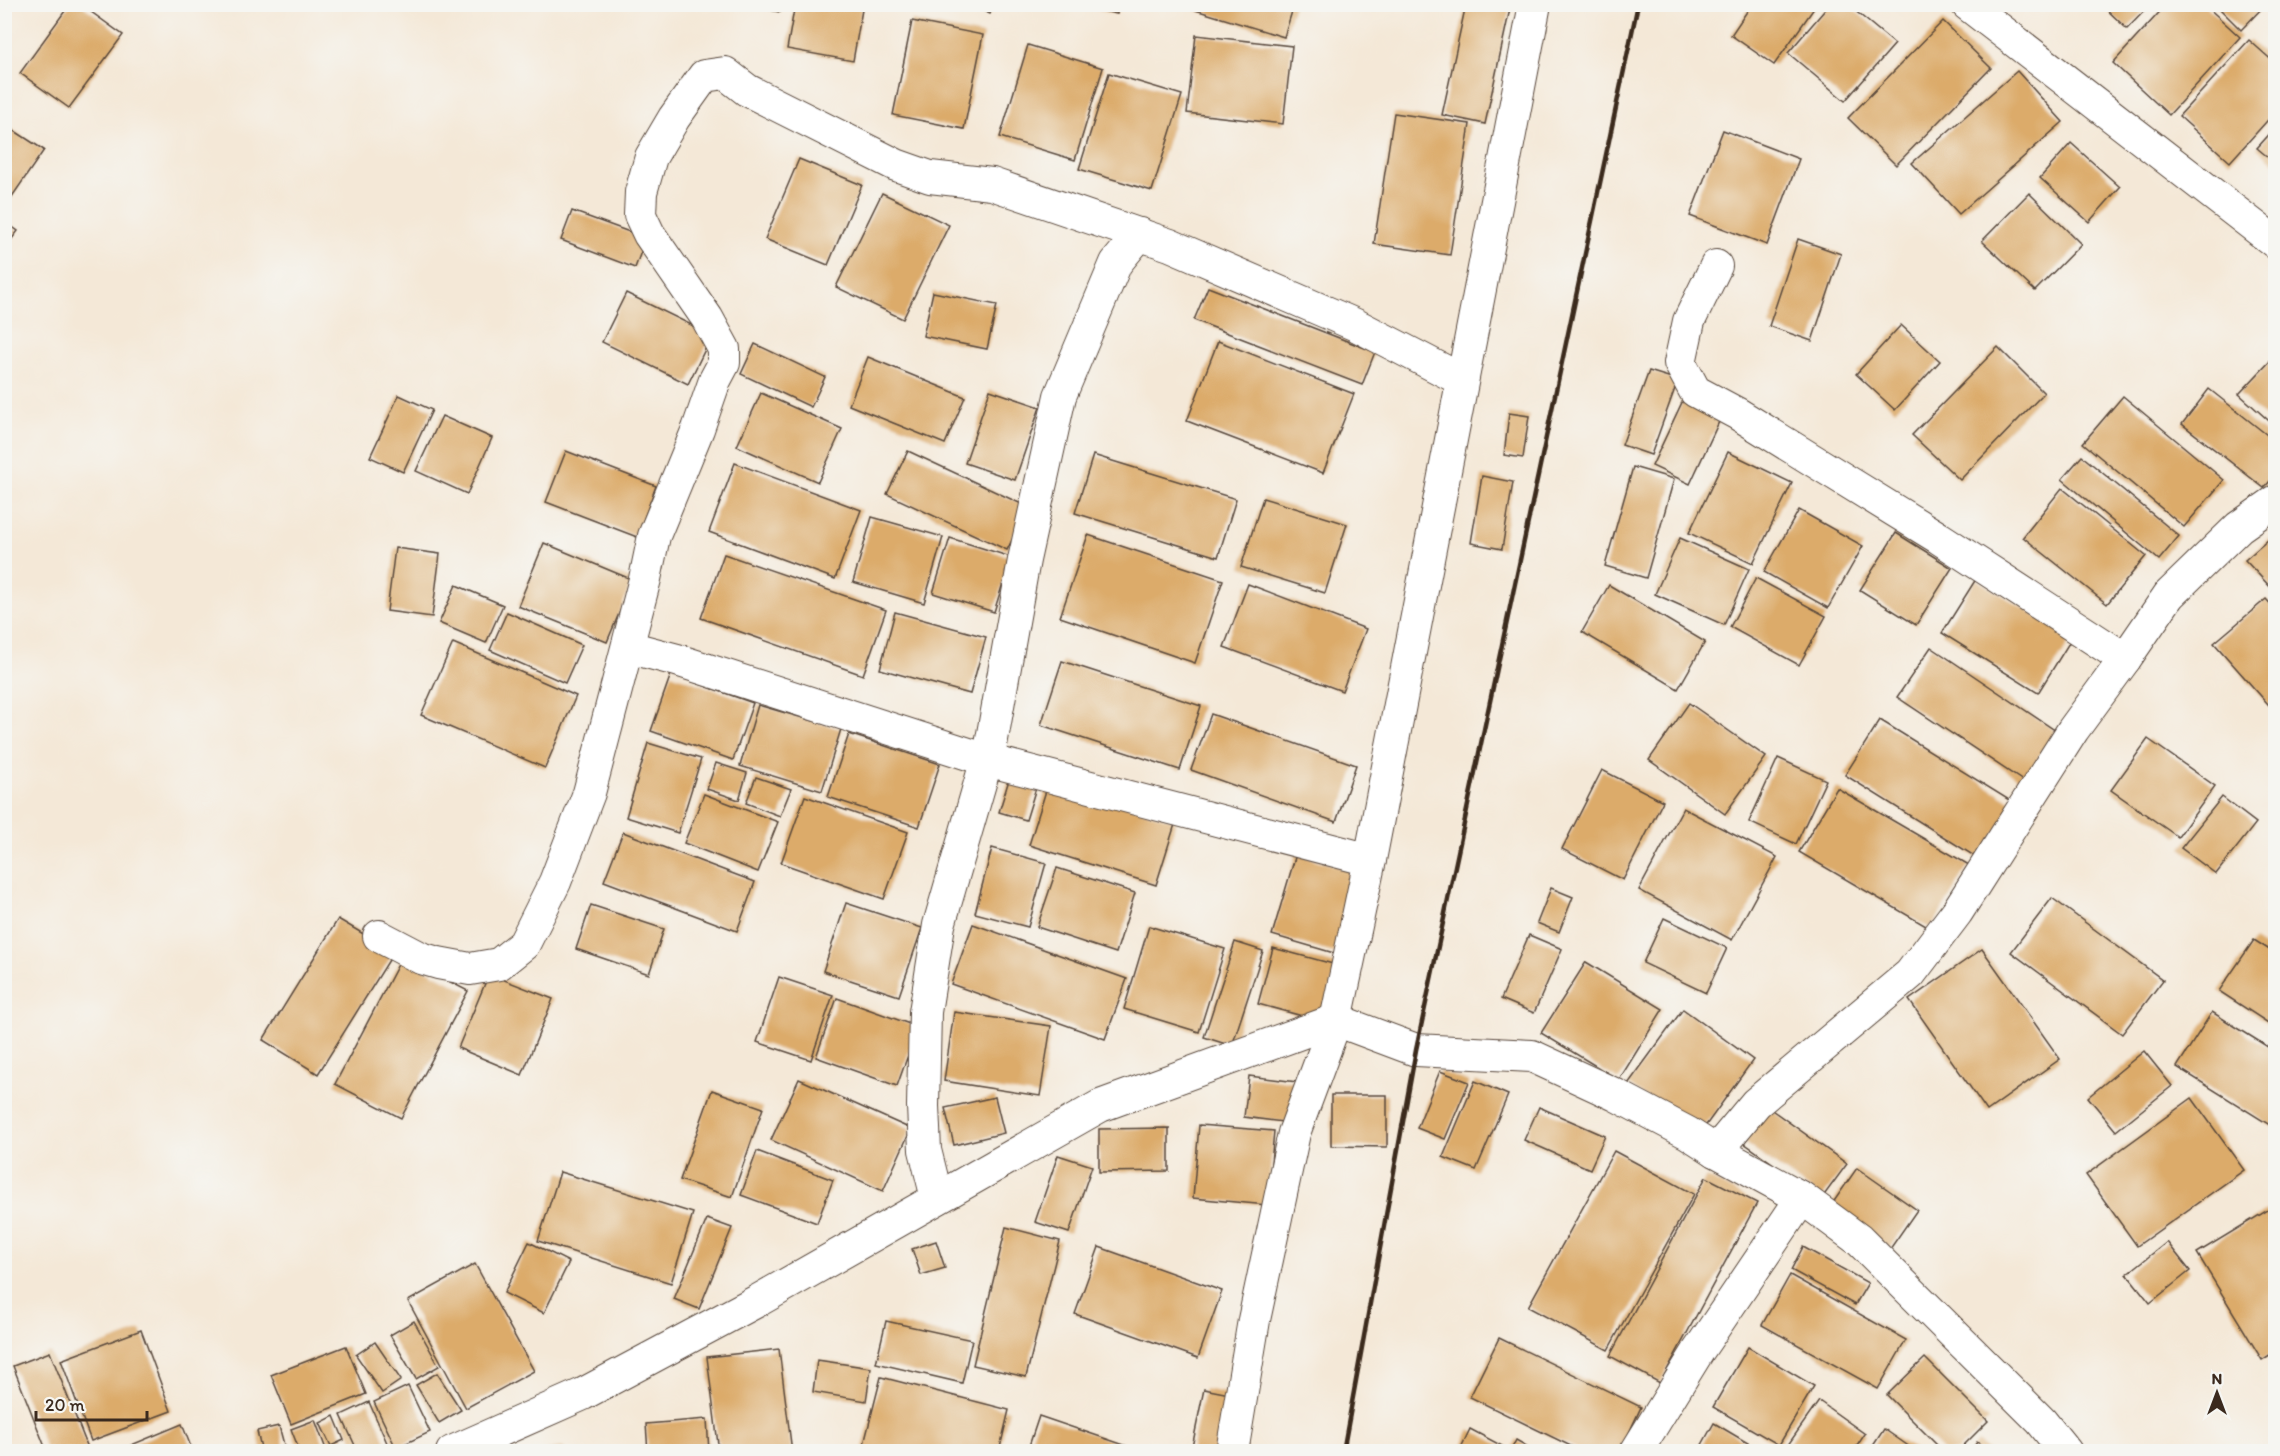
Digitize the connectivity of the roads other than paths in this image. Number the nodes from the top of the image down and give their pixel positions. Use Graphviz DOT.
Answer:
graph roads {
  1 [pos="1535,4"];
  2 [pos="1967,4"];
  3 [pos="1140,234"];
  4 [pos="2276,243"];
  5 [pos="1716,266"];
  6 [pos="1462,380"];
  7 [pos="2276,501"];
  8 [pos="628,646"];
  9 [pos="2125,659"];
  10 [pos="987,760"];
  11 [pos="1370,860"];
  12 [pos="379,936"];
  13 [pos="1336,1020"];
  14 [pos="1716,1151"];
  15 [pos="937,1198"];
  16 [pos="1802,1198"];
  17 [pos="452,1452"];
  18 [pos="1232,1452"];
  19 [pos="1636,1452"];
  20 [pos="2066,1452"];
  1 -- 6 [label="street"];
  2 -- 4 [label="street"];
  3 -- 6 [label="street"];
  3 -- 8 [label="street"];
  3 -- 10 [label="street"];
  5 -- 9 [label="street"];
  6 -- 11 [label="street"];
  7 -- 9 [label="street"];
  8 -- 10 [label="street"];
  8 -- 12 [label="street"];
  9 -- 14 [label="street"];
  10 -- 11 [label="street"];
  10 -- 15 [label="street"];
  11 -- 13 [label="street"];
  13 -- 14 [label="street"];
  13 -- 15 [label="street"];
  13 -- 18 [label="street"];
  14 -- 16 [label="street"];
  15 -- 17 [label="street"];
  16 -- 19 [label="street"];
  16 -- 20 [label="street"];
}
